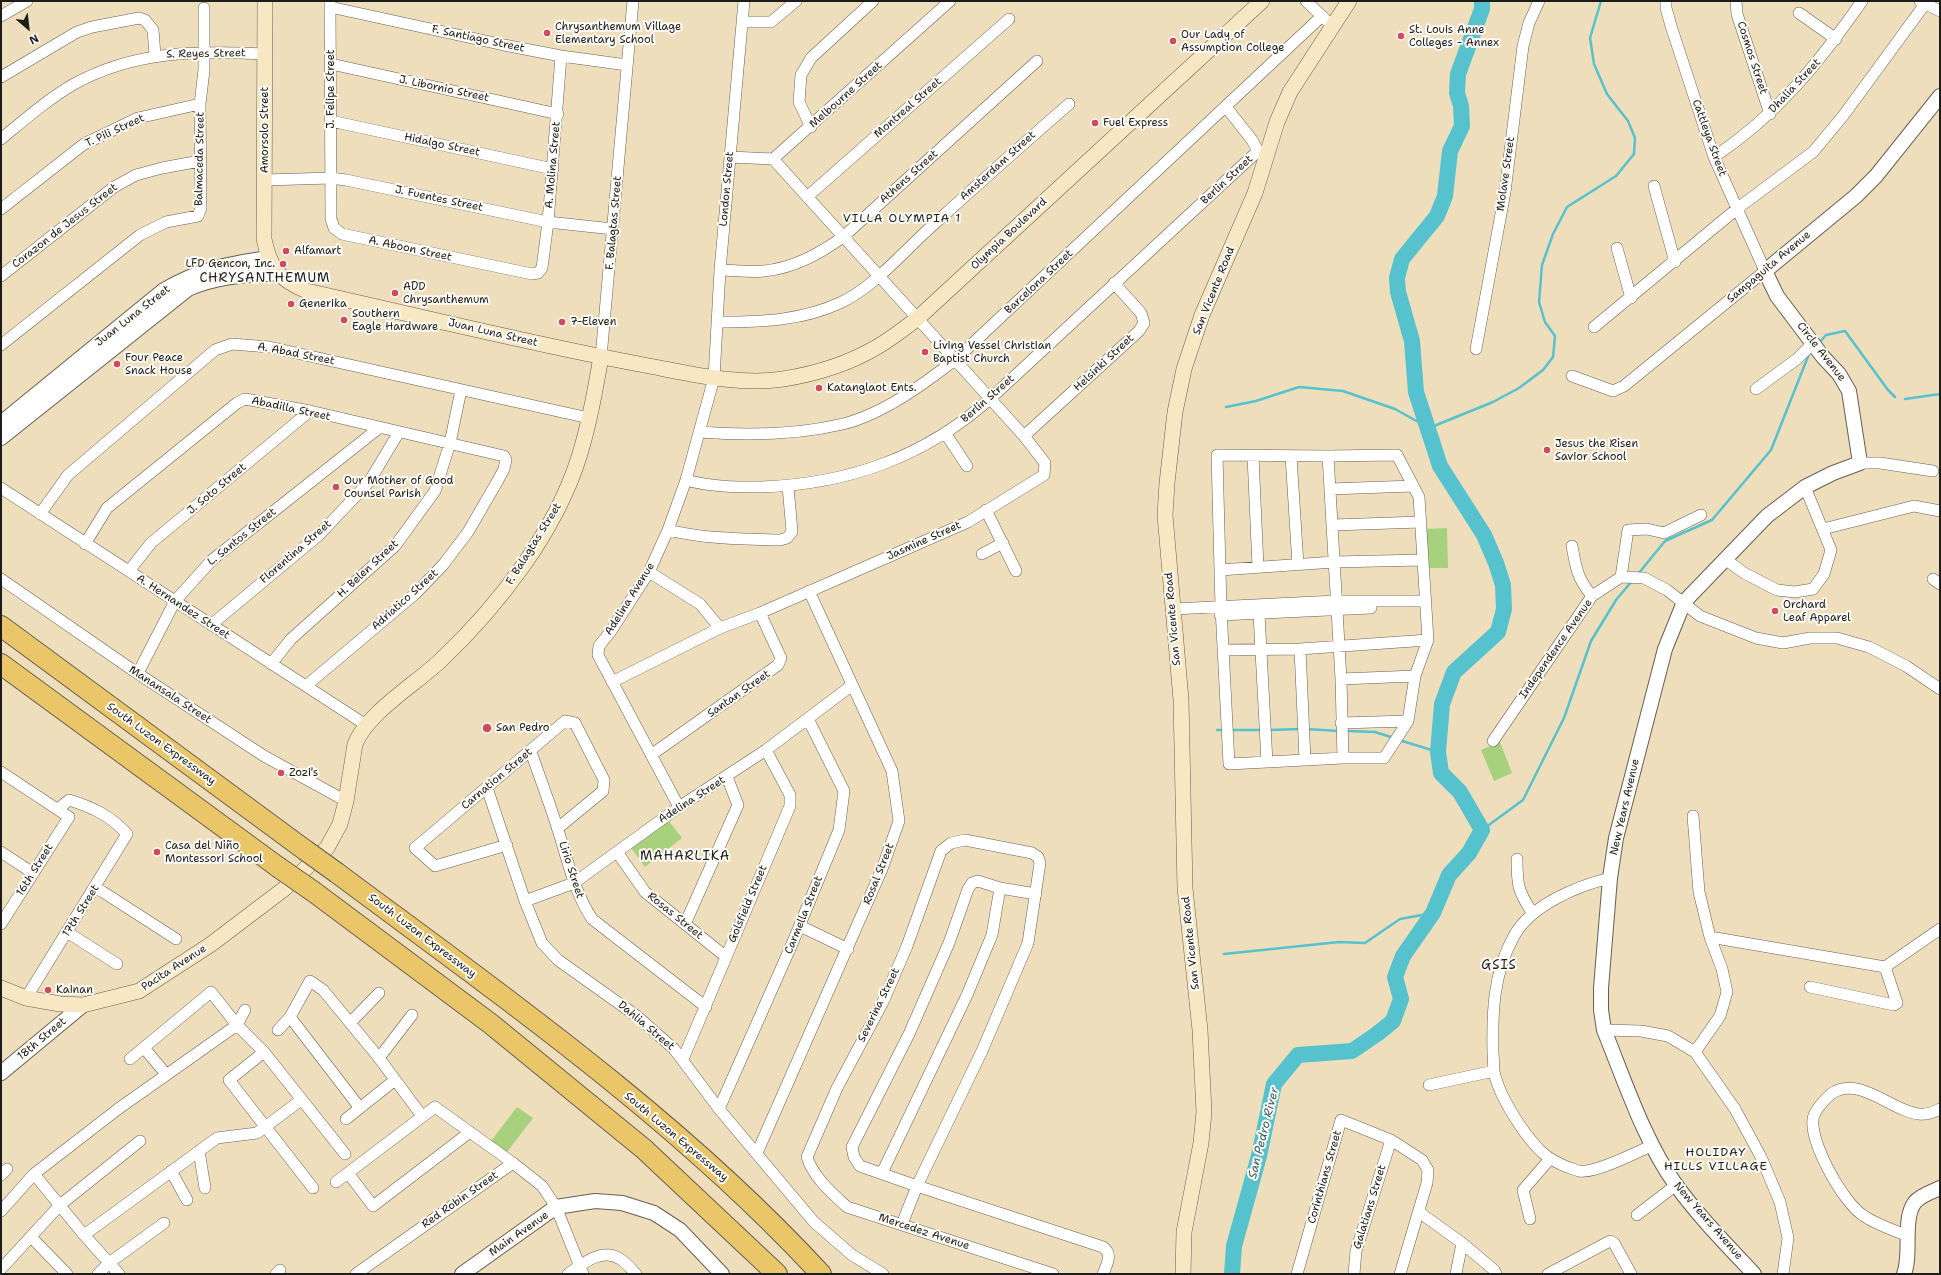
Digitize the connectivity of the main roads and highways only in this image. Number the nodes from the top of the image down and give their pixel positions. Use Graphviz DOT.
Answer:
graph roads {
  1 [pos="265,1"];
  2 [pos="1262,1"];
  3 [pos="1349,1"];
  4 [pos="268,258"];
  5 [pos="600,357"];
  6 [pos="714,378"];
  7 [pos="1,626"];
  8 [pos="1,664"];
  9 [pos="284,889"];
  10 [pos="1,988"];
  11 [pos="777,1274"];
  12 [pos="821,1274"];
  13 [pos="1183,1274"];
  1 -- 4 [label="main road, Amorsolo Street"];
  2 -- 6 [label="main road, Olympia Boulevard"];
  3 -- 13 [label="main road, San Vicente Road"];
  4 -- 5 [label="main road, Juan Luna Street"];
  5 -- 6 [label="main road, Juan Luna Street"];
  5 -- 9 [label="main road, F. Balagtas Street"];
  7 -- 12 [label="highway, South Luzon Expressway, bridge"];
  8 -- 11 [label="highway, bridge"];
  9 -- 10 [label="main road, Pacita Avenue"];
}
